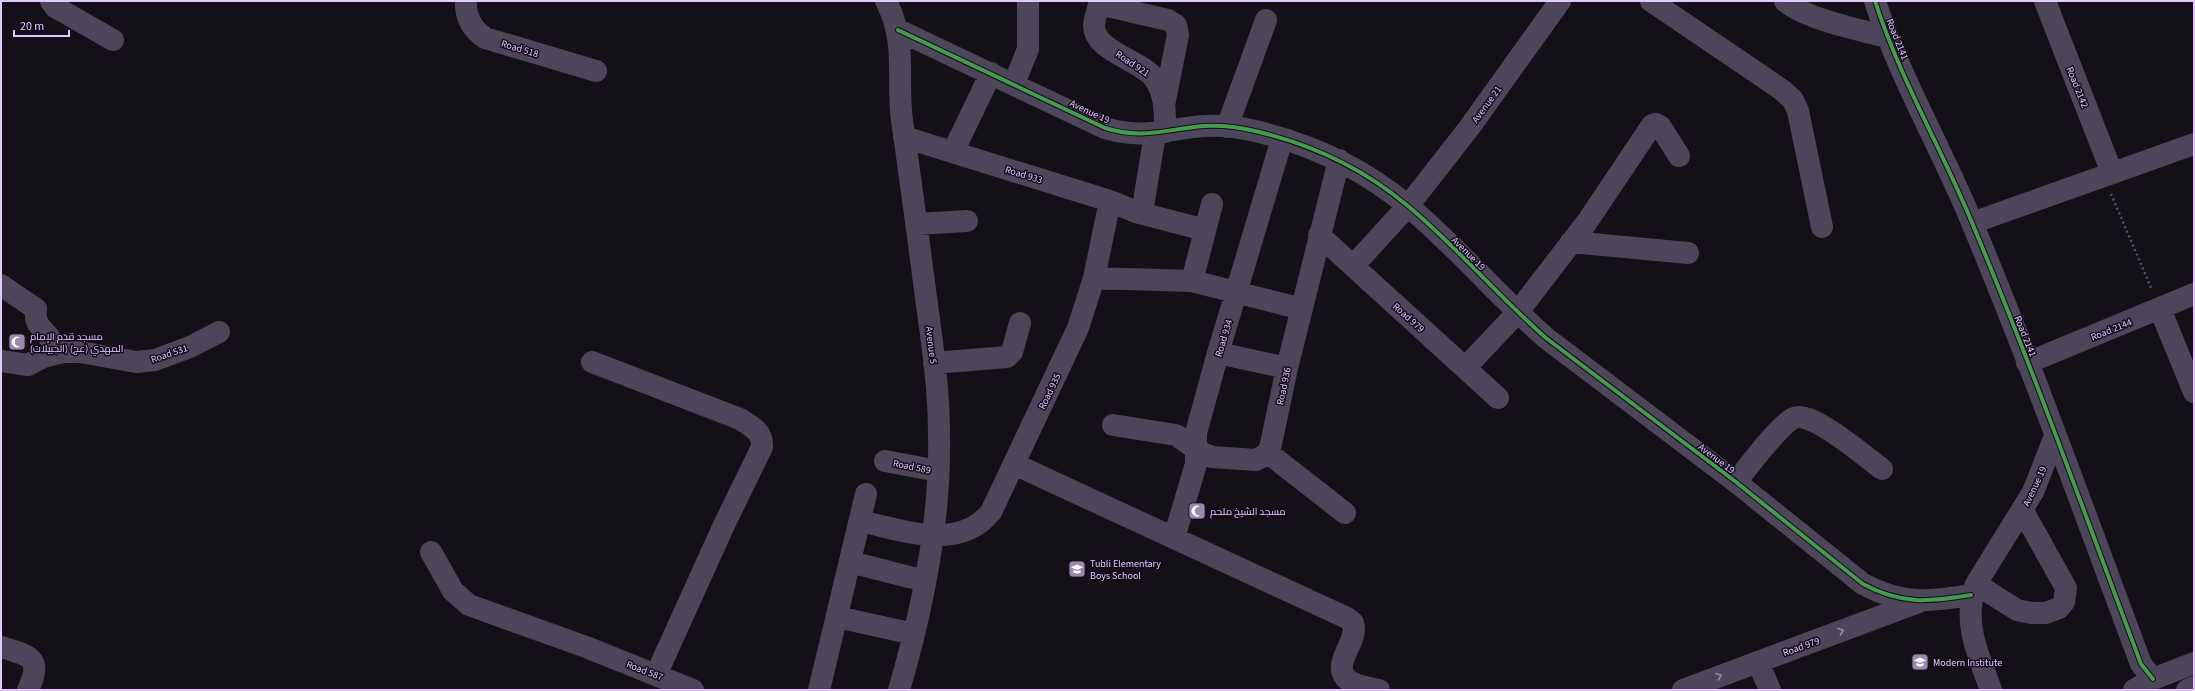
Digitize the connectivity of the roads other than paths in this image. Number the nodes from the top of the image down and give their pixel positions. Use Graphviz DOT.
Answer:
graph roads {
  1 [pos="51,1"];
  2 [pos="466,1"];
  3 [pos="869,1"];
  4 [pos="1028,1"];
  5 [pos="1560,1"];
  6 [pos="1651,1"];
  7 [pos="1786,1"];
  8 [pos="1875,1"];
  9 [pos="2045,1"];
  10 [pos="1099,2"];
  11 [pos="893,16"];
  12 [pos="1266,20"];
  13 [pos="1887,37"];
  14 [pos="113,40"];
  15 [pos="596,71"];
  16 [pos="991,73"];
  17 [pos="1014,84"];
  18 [pos="1164,106"];
  19 [pos="1227,127"];
  20 [pos="1160,133"];
  21 [pos="904,137"];
  22 [pos="1282,139"];
  23 [pos="2194,144"];
  24 [pos="953,152"];
  25 [pos="1679,156"];
  26 [pos="1339,160"];
  27 [pos="2108,175"];
  28 [pos="1110,201"];
  29 [pos="1212,204"];
  30 [pos="1408,206"];
  31 [pos="1142,213"];
  32 [pos="967,221"];
  33 [pos="1972,223"];
  34 [pos="917,224"];
  35 [pos="1822,226"];
  36 [pos="1205,230"];
  37 [pos="1320,235"];
  38 [pos="1571,242"];
  39 [pos="1688,253"];
  40 [pos="1353,266"];
  41 [pos="1094,278"];
  42 [pos="1192,281"];
  43 [pos="1,285"];
  44 [pos="1237,292"];
  45 [pos="2194,294"];
  46 [pos="1302,309"];
  47 [pos="2160,309"];
  48 [pos="1517,313"];
  49 [pos="1020,323"];
  50 [pos="219,332"];
  51 [pos="54,353"];
  52 [pos="1218,353"];
  53 [pos="1,361"];
  54 [pos="592,362"];
  55 [pos="934,363"];
  56 [pos="2027,363"];
  57 [pos="1287,368"];
  58 [pos="1465,368"];
  59 [pos="2194,392"];
  60 [pos="1498,398"];
  61 [pos="1114,424"];
  62 [pos="2055,436"];
  63 [pos="1196,449"];
  64 [pos="1268,453"];
  65 [pos="885,461"];
  66 [pos="1014,464"];
  67 [pos="1882,469"];
  68 [pos="938,472"];
  69 [pos="1736,482"];
  70 [pos="866,494"];
  71 [pos="2023,511"];
  72 [pos="1345,513"];
  73 [pos="860,521"];
  74 [pos="933,536"];
  75 [pos="1174,538"];
  76 [pos="430,552"];
  77 [pos="850,562"];
  78 [pos="925,581"];
  79 [pos="1974,590"];
  80 [pos="1920,602"];
  81 [pos="837,618"];
  82 [pos="914,634"];
  83 [pos="1,647"];
  84 [pos="1758,662"];
  85 [pos="2194,664"];
  86 [pos="656,675"];
  87 [pos="2153,680"];
  88 [pos="2194,687"];
  89 [pos="1690,689"];
  90 [pos="28,690"];
  91 [pos="693,690"];
  92 [pos="819,690"];
  93 [pos="899,690"];
  94 [pos="1379,690"];
  95 [pos="1770,690"];
  96 [pos="1991,690"];
  97 [pos="2134,690"];
  98 [pos="2187,690"];
  1 -- 14 [label="street"];
  2 -- 15 [label="street, Road 518"];
  3 -- 11 [label="street, Avenue 19"];
  4 -- 17 [label="street"];
  5 -- 30 [label="street, Avenue 21"];
  6 -- 35 [label="street"];
  7 -- 13 [label="street, Road 2141"];
  8 -- 13 [label="street, Road 2141"];
  9 -- 27 [label="street, Road 2142"];
  10 -- 18 [label="street, Road 921"];
  10 -- 18 [label="street"];
  11 -- 16 [label="street, Avenue 19"];
  11 -- 21 [label="street, Avenue 5"];
  12 -- 19 [label="street"];
  13 -- 33 [label="street, Road 2141"];
  16 -- 17 [label="street, Avenue 19"];
  16 -- 24 [label="street"];
  17 -- 20 [label="street, Avenue 19"];
  18 -- 20 [label="street, Road 921"];
  19 -- 20 [label="street, Avenue 19"];
  19 -- 22 [label="street, Avenue 19"];
  20 -- 31 [label="street"];
  21 -- 24 [label="street, Road 933"];
  21 -- 34 [label="street, Avenue 5"];
  22 -- 26 [label="street, Avenue 19"];
  22 -- 44 [label="street, Road 934"];
  23 -- 27 [label="street"];
  24 -- 28 [label="street, Road 933"];
  25 -- 38 [label="street"];
  26 -- 30 [label="street, Avenue 19"];
  26 -- 37 [label="street, Road 936"];
  27 -- 33 [label="street"];
  28 -- 31 [label="street, Road 933"];
  28 -- 41 [label="street, Road 935"];
  29 -- 36 [label="street"];
  30 -- 40 [label="street, Avenue 21"];
  30 -- 48 [label="street, Avenue 19"];
  31 -- 36 [label="street, Road 933"];
  32 -- 34 [label="street"];
  33 -- 56 [label="street, Road 2141"];
  34 -- 55 [label="street, Avenue 5"];
  36 -- 42 [label="street"];
  37 -- 40 [label="street, Road 979"];
  37 -- 46 [label="street, Road 936"];
  38 -- 39 [label="street"];
  38 -- 48 [label="street"];
  40 -- 58 [label="street, Road 979"];
  41 -- 42 [label="street"];
  41 -- 66 [label="street, Road 935"];
  42 -- 44 [label="street"];
  43 -- 51 [label="street"];
  44 -- 46 [label="street"];
  44 -- 52 [label="street, Road 934"];
  45 -- 47 [label="street, Road 2144"];
  46 -- 57 [label="street, Road 936"];
  47 -- 56 [label="street, Road 2144"];
  47 -- 59 [label="street"];
  48 -- 58 [label="street"];
  48 -- 69 [label="street, Avenue 19"];
  49 -- 55 [label="street"];
  50 -- 51 [label="street, Road 531"];
  51 -- 53 [label="street, Road 531"];
  52 -- 57 [label="street"];
  52 -- 63 [label="street, Road 934"];
  54 -- 86 [label="street"];
  55 -- 68 [label="street, Avenue 5"];
  56 -- 62 [label="street, Road 2141"];
  57 -- 64 [label="street, Road 936"];
  58 -- 60 [label="street, Road 979"];
  61 -- 63 [label="street"];
  62 -- 71 [label="street, Avenue 19"];
  62 -- 87 [label="street, Road 2141"];
  63 -- 64 [label="street"];
  63 -- 75 [label="street, Road 934"];
  64 -- 72 [label="street"];
  65 -- 68 [label="street, Road 589"];
  66 -- 74 [label="street, Road 935"];
  66 -- 75 [label="street"];
  67 -- 69 [label="street"];
  68 -- 74 [label="street, Avenue 5"];
  69 -- 80 [label="street, Avenue 19"];
  70 -- 73 [label="street"];
  71 -- 79 [label="street, Avenue 19"];
  71 -- 79 [label="street"];
  73 -- 74 [label="street"];
  73 -- 77 [label="street"];
  74 -- 78 [label="street, Avenue 5"];
  75 -- 94 [label="street"];
  76 -- 86 [label="street, Road 587"];
  77 -- 78 [label="street"];
  77 -- 81 [label="street"];
  78 -- 82 [label="street, Avenue 5"];
  79 -- 80 [label="street, Avenue 19"];
  79 -- 96 [label="street, Avenue 19"];
  84 -- 80 [label="street, Road 979, one-way"];
  81 -- 82 [label="street"];
  81 -- 92 [label="street"];
  82 -- 93 [label="street, Avenue 5"];
  83 -- 90 [label="street"];
  89 -- 84 [label="street, Road 979, one-way"];
  84 -- 95 [label="street"];
  85 -- 87 [label="street"];
  86 -- 91 [label="street, Road 587"];
  87 -- 97 [label="street"];
  88 -- 98 [label="street"];
}
